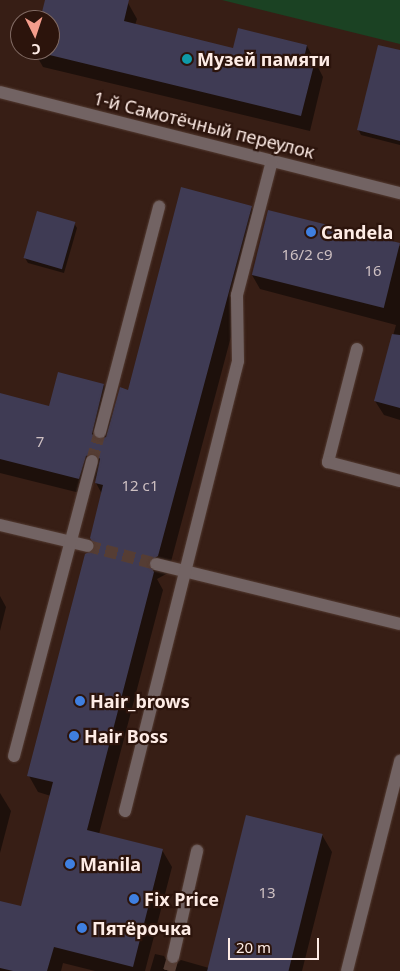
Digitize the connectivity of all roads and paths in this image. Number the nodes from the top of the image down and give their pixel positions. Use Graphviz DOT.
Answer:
graph roads {
  1 [pos="0,92"];
  2 [pos="272,161"];
  3 [pos="400,193"];
  4 [pos="159,207"];
  5 [pos="357,349"];
  6 [pos="100,432"];
  7 [pos="92,461"];
  8 [pos="400,481"];
  9 [pos="0,525"];
  10 [pos="71,543"];
  11 [pos="88,546"];
  12 [pos="156,564"];
  13 [pos="184,571"];
  14 [pos="400,624"];
  15 [pos="14,756"];
  16 [pos="400,761"];
  17 [pos="396,794"];
  18 [pos="125,811"];
  19 [pos="197,852"];
  20 [pos="173,957"];
  21 [pos="347,971"];
  1 -- 2 [label="street, 1-й Самотёчный переулок"];
  2 -- 3 [label="street, 1-й Самотёчный переулок"];
  2 -- 13 [label="street"];
  4 -- 6 [label="street"];
  5 -- 8 [label="street"];
  7 -- 10 [label="street"];
  9 -- 10 [label="street"];
  10 -- 11 [label="street"];
  10 -- 15 [label="street"];
  12 -- 13 [label="street"];
  13 -- 14 [label="street"];
  13 -- 18 [label="street"];
  16 -- 17 [label="street"];
  17 -- 21 [label="street"];
  19 -- 20 [label="street"];
}
